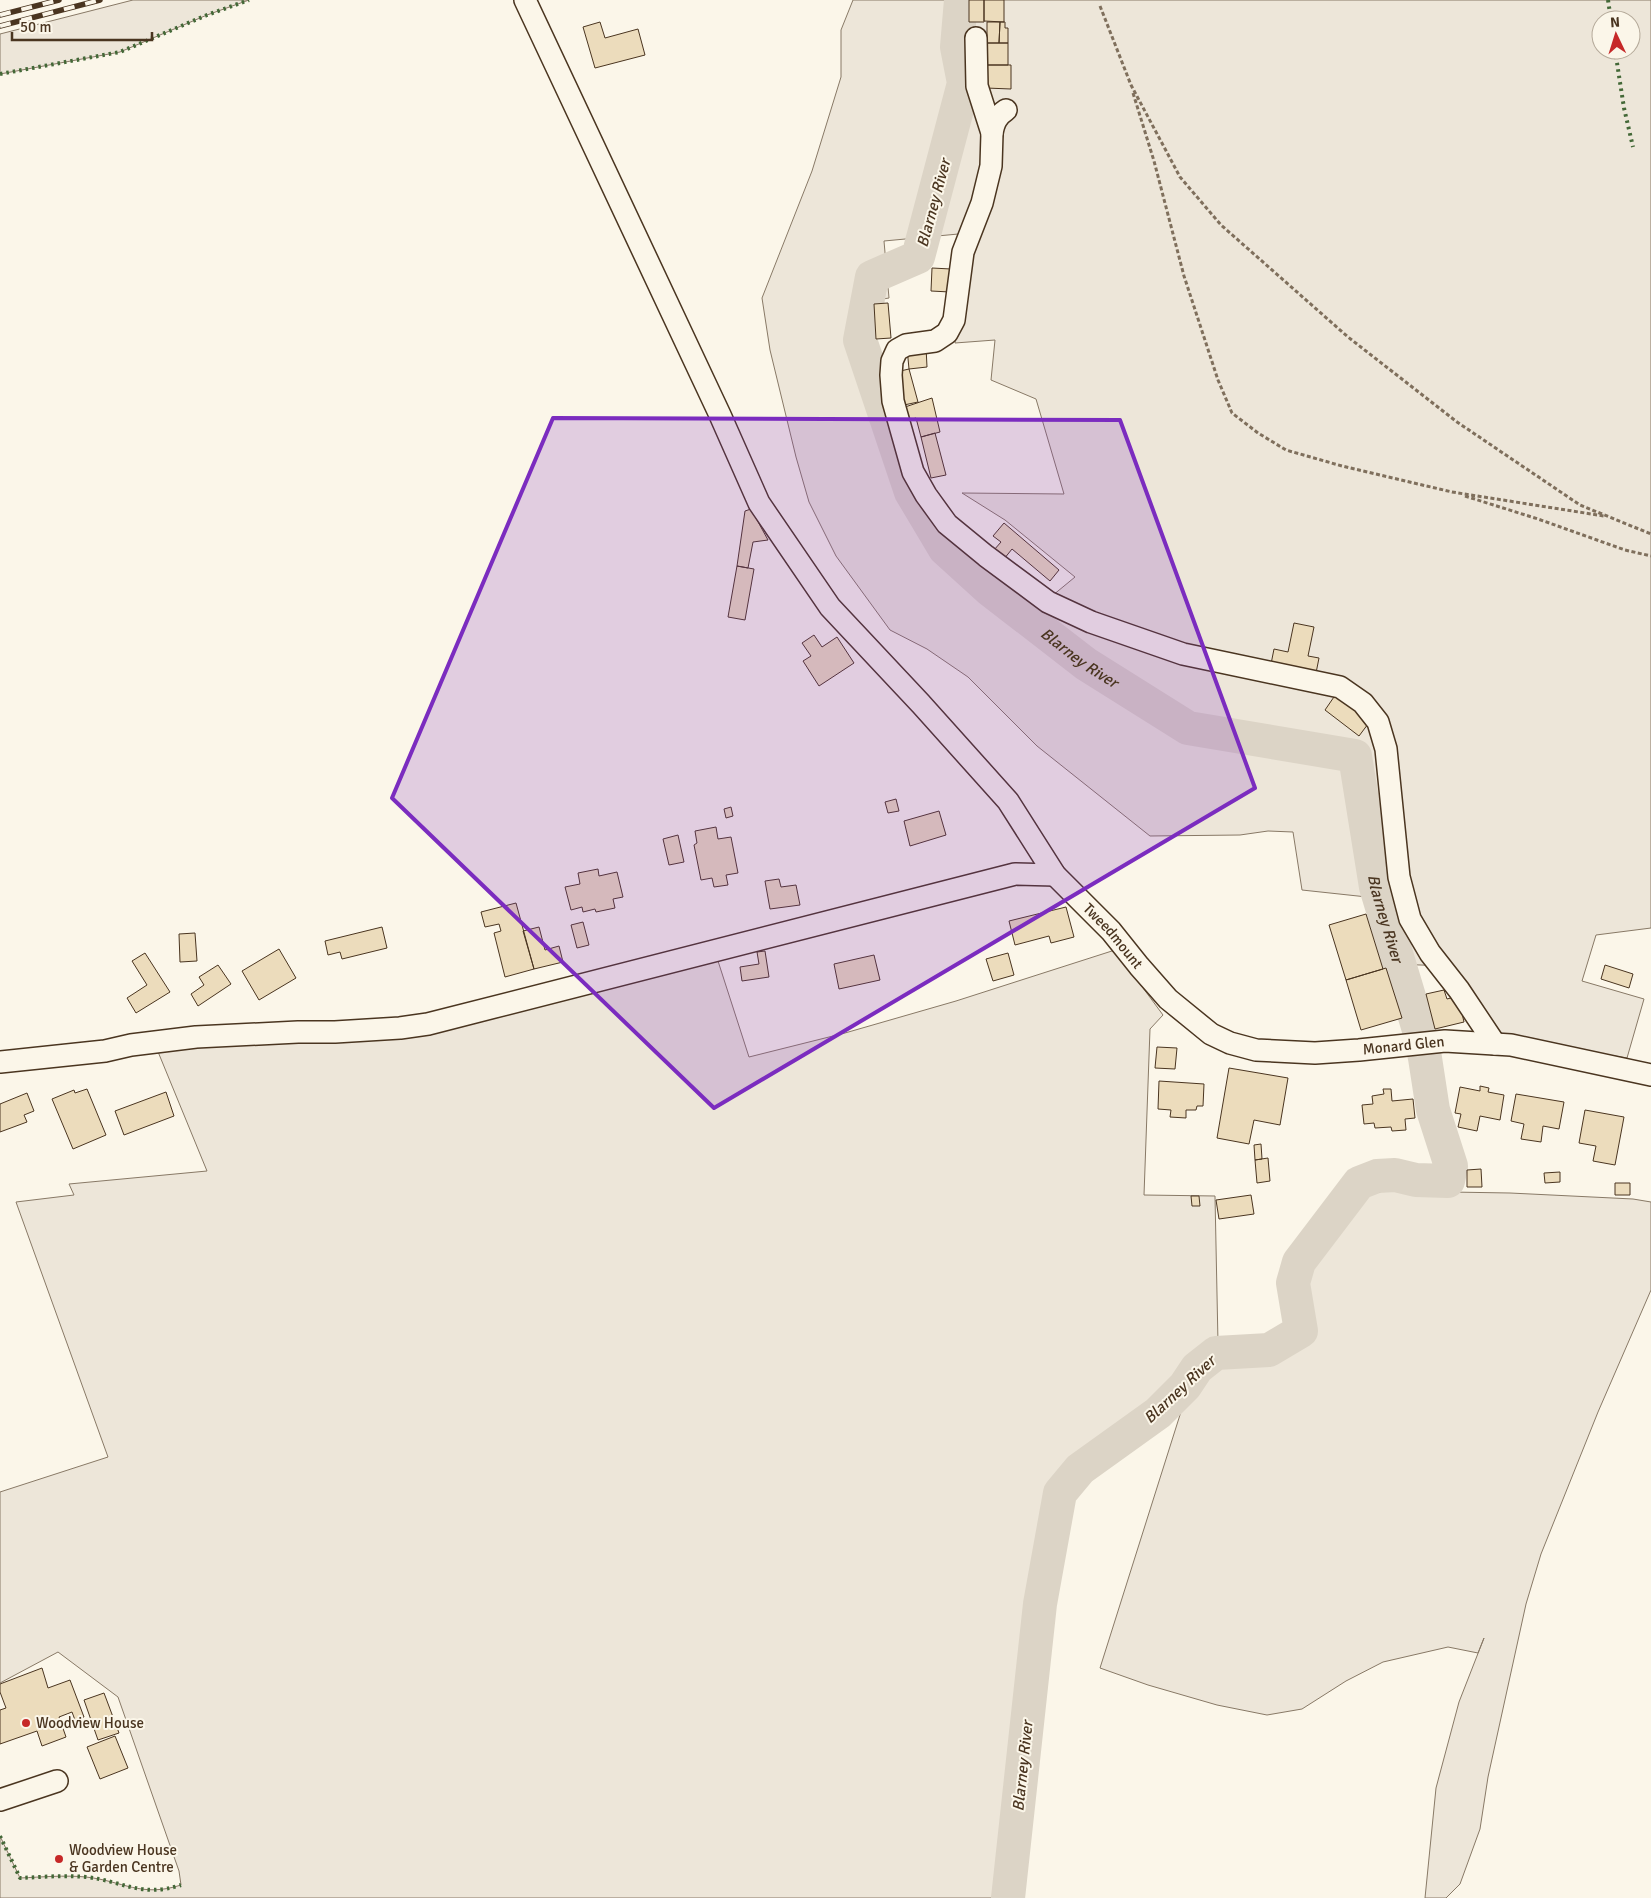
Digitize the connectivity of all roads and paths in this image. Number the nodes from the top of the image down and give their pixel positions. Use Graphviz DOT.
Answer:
graph roads {
  1 [pos="525,0"];
  2 [pos="1100,6"];
  3 [pos="976,38"];
  4 [pos="1131,85"];
  5 [pos="1006,110"];
  6 [pos="992,132"];
  7 [pos="1452,492"];
  8 [pos="1609,517"];
  9 [pos="1651,534"];
  10 [pos="1651,556"];
  11 [pos="1055,876"];
  12 [pos="1168,999"];
  13 [pos="1495,1044"];
  14 [pos="0,1062"];
  15 [pos="1651,1075"];
  16 [pos="57,1781"];
  17 [pos="0,1800"];
  1 -- 11 [label="street, Tweedmount"];
  2 -- 4 [label="path"];
  3 -- 6 [label="street"];
  4 -- 7 [label="path"];
  4 -- 8 [label="path"];
  5 -- 6 [label="street"];
  6 -- 13 [label="street"];
  7 -- 8 [label="path"];
  7 -- 10 [label="path"];
  8 -- 9 [label="path"];
  11 -- 12 [label="street, Tweedmount"];
  11 -- 14 [label="street"];
  12 -- 13 [label="street, Monard Glen"];
  13 -- 15 [label="street, Monard Glen"];
  16 -- 17 [label="street"];
}
